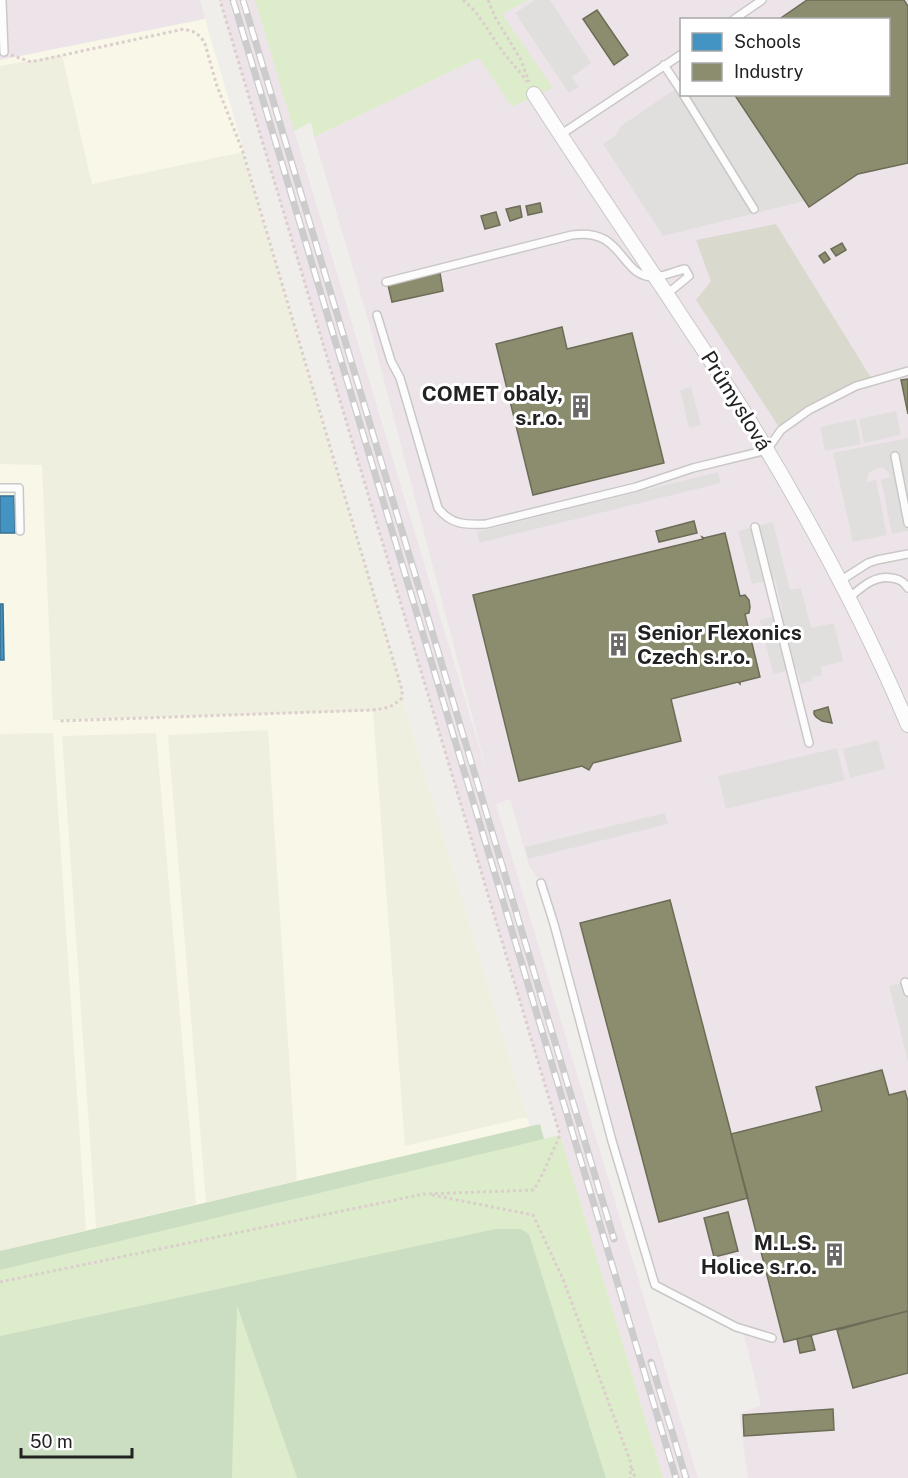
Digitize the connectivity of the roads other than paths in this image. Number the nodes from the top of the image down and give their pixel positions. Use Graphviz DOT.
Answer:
graph roads {
  1 [pos="2,0"];
  2 [pos="762,0"];
  3 [pos="736,18"];
  4 [pos="4,52"];
  5 [pos="680,55"];
  6 [pos="664,65"];
  7 [pos="680,90"];
  8 [pos="534,94"];
  9 [pos="684,96"];
  10 [pos="560,135"];
  11 [pos="754,209"];
  12 [pos="655,277"];
  13 [pos="386,282"];
  14 [pos="667,294"];
  15 [pos="377,315"];
  16 [pos="908,371"];
  17 [pos="767,450"];
  18 [pos="895,456"];
  19 [pos="0,488"];
  20 [pos="908,523"];
  21 [pos="755,527"];
  22 [pos="20,531"];
  23 [pos="908,554"];
  24 [pos="840,580"];
  25 [pos="908,588"];
  26 [pos="849,598"];
  27 [pos="908,725"];
  28 [pos="809,743"];
  29 [pos="541,883"];
  30 [pos="905,982"];
  31 [pos="908,992"];
  32 [pos="772,1338"];
  1 -- 4 [label="lane"];
  2 -- 3 [label="lane"];
  5 -- 6 [label="lane"];
  6 -- 7 [label="lane"];
  6 -- 10 [label="lane"];
  8 -- 10 [label="street, Průmyslová"];
  9 -- 11 [label="lane"];
  10 -- 12 [label="street, Průmyslová"];
  12 -- 13 [label="lane"];
  12 -- 14 [label="street, Průmyslová"];
  12 -- 14 [label="lane"];
  14 -- 17 [label="street, Průmyslová"];
  15 -- 17 [label="lane"];
  16 -- 17 [label="lane"];
  17 -- 24 [label="street, Průmyslová"];
  18 -- 20 [label="lane"];
  19 -- 22 [label="lane"];
  21 -- 28 [label="lane"];
  23 -- 24 [label="lane"];
  24 -- 26 [label="street, Průmyslová"];
  25 -- 26 [label="lane"];
  26 -- 27 [label="street, Průmyslová"];
  29 -- 32 [label="lane"];
  30 -- 31 [label="lane"];
}
